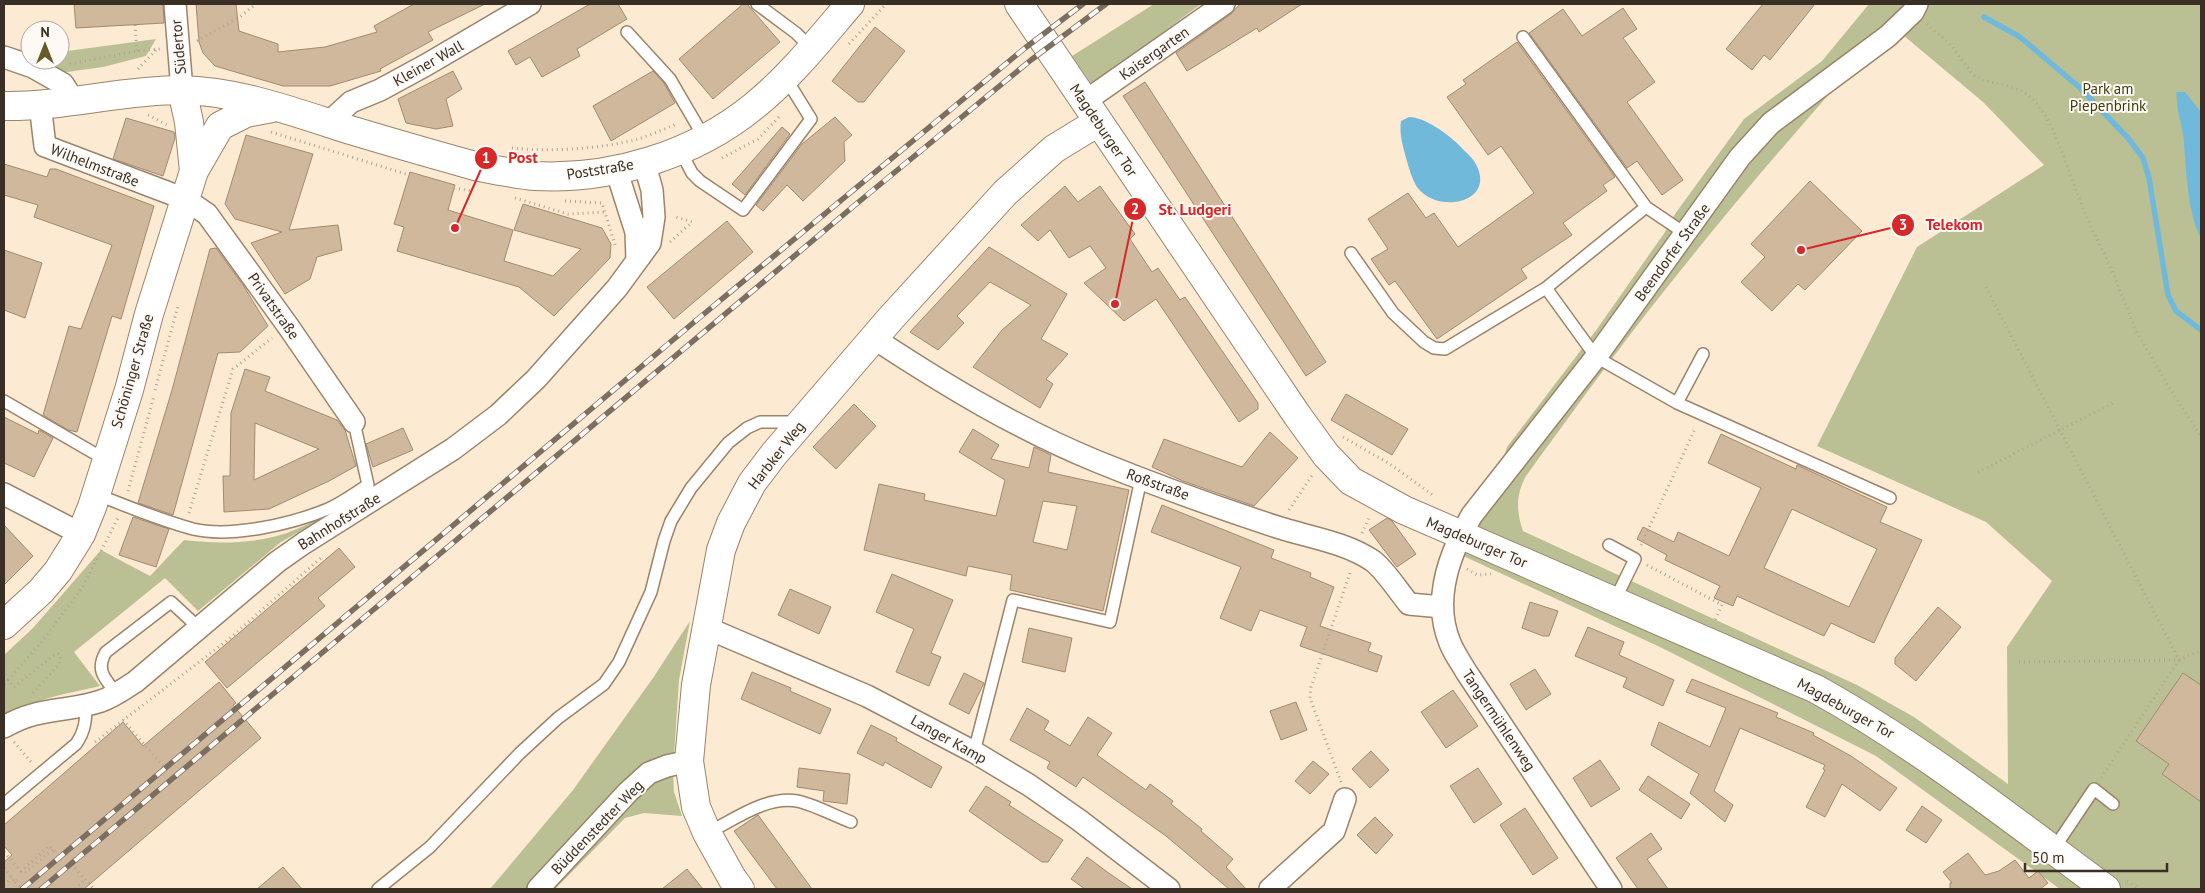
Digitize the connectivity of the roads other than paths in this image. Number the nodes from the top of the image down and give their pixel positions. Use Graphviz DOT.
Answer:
graph roads {
  1 [pos="175,4"];
  2 [pos="530,4"];
  3 [pos="757,4"];
  4 [pos="850,4"];
  5 [pos="1019,4"];
  6 [pos="1224,4"];
  7 [pos="1915,8"];
  8 [pos="627,32"];
  9 [pos="1523,37"];
  10 [pos="812,49"];
  11 [pos="4,57"];
  12 [pos="785,77"];
  13 [pos="182,90"];
  14 [pos="74,101"];
  15 [pos="40,104"];
  16 [pos="4,106"];
  17 [pos="1091,112"];
  18 [pos="269,118"];
  19 [pos="328,123"];
  20 [pos="698,129"];
  21 [pos="680,150"];
  22 [pos="644,162"];
  23 [pos="616,169"];
  24 [pos="194,171"];
  25 [pos="185,199"];
  26 [pos="1646,207"];
  27 [pos="1686,234"];
  28 [pos="1350,253"];
  29 [pos="628,256"];
  30 [pos="1546,288"];
  31 [pos="875,339"];
  32 [pos="1703,354"];
  33 [pos="1596,357"];
  34 [pos="4,402"];
  35 [pos="1677,403"];
  36 [pos="354,422"];
  37 [pos="800,422"];
  38 [pos="106,460"];
  39 [pos="1141,478"];
  40 [pos="4,494"];
  41 [pos="96,494"];
  42 [pos="1890,498"];
  43 [pos="81,534"];
  44 [pos="1461,534"];
  45 [pos="1609,545"];
  46 [pos="1615,600"];
  47 [pos="1442,607"];
  48 [pos="4,625"];
  49 [pos="199,628"];
  50 [pos="707,628"];
  51 [pos="117,694"];
  52 [pos="86,705"];
  53 [pos="8,733"];
  54 [pos="974,752"];
  55 [pos="689,761"];
  56 [pos="1345,799"];
  57 [pos="4,804"];
  58 [pos="2113,804"];
  59 [pos="851,822"];
  60 [pos="707,834"];
  61 [pos="2053,850"];
  62 [pos="2115,884"];
  63 [pos="378,889"];
  64 [pos="538,889"];
  65 [pos="740,889"];
  66 [pos="1170,889"];
  67 [pos="1270,889"];
  68 [pos="1611,889"];
  1 -- 13 [label="street, Südertor"];
  2 -- 19 [label="street, Kleiner Wall"];
  3 -- 10 [label="lane"];
  4 -- 10 [label="main road, Poststraße"];
  5 -- 17 [label="main road, Magdeburger Tor"];
  6 -- 17 [label="street, Kaisergarten"];
  7 -- 27 [label="street, Beendorfer Straße"];
  8 -- 20 [label="lane"];
  9 -- 26 [label="lane"];
  10 -- 12 [label="main road, Poststraße"];
  11 -- 14 [label="street"];
  12 -- 20 [label="main road, Poststraße"];
  12 -- 21 [label="lane"];
  13 -- 14 [label="main road"];
  13 -- 18 [label="main road, Poststraße"];
  13 -- 24 [label="main road, Schöninger Straße"];
  14 -- 15 [label="main road"];
  15 -- 16 [label="main road"];
  15 -- 25 [label="street, Wilhelmstraße"];
  17 -- 31 [label="main road, Harbker Weg"];
  17 -- 44 [label="main road, Magdeburger Tor"];
  18 -- 19 [label="main road, Poststraße"];
  18 -- 24 [label="main road"];
  19 -- 23 [label="main road, Poststraße"];
  20 -- 21 [label="main road, Poststraße"];
  21 -- 22 [label="main road, Poststraße"];
  22 -- 23 [label="main road, Poststraße"];
  22 -- 29 [label="street, Bahnhofstraße"];
  23 -- 29 [label="street"];
  24 -- 25 [label="main road, Schöninger Straße"];
  25 -- 36 [label="street, Privatstraße"];
  25 -- 38 [label="main road, Schöninger Straße"];
  26 -- 27 [label="lane"];
  26 -- 30 [label="lane"];
  27 -- 33 [label="street, Beendorfer Straße"];
  28 -- 30 [label="lane"];
  29 -- 49 [label="street, Bahnhofstraße"];
  30 -- 33 [label="lane"];
  31 -- 37 [label="main road, Harbker Weg"];
  31 -- 39 [label="street, Roßstraße"];
  32 -- 35 [label="lane"];
  33 -- 35 [label="lane"];
  33 -- 44 [label="street, Beendorfer Straße"];
  34 -- 38 [label="lane"];
  35 -- 42 [label="lane"];
  36 -- 41 [label="lane"];
  37 -- 50 [label="main road, Harbker Weg"];
  37 -- 63 [label="lane"];
  38 -- 41 [label="main road, Schöninger Straße"];
  39 -- 47 [label="street, Roßstraße"];
  39 -- 54 [label="lane"];
  40 -- 43 [label="street"];
  41 -- 43 [label="main road, Schöninger Straße"];
  43 -- 48 [label="main road, Schöninger Straße"];
  44 -- 46 [label="main road, Magdeburger Tor"];
  44 -- 47 [label="street, Tangermühlenweg"];
  45 -- 46 [label="lane"];
  46 -- 61 [label="main road, Magdeburger Tor"];
  47 -- 68 [label="street, Tangermühlenweg"];
  49 -- 51 [label="street, Bahnhofstraße"];
  49 -- 51 [label="lane"];
  50 -- 54 [label="street, Langer Kamp"];
  50 -- 55 [label="main road, Harbker Weg"];
  51 -- 52 [label="street, Bahnhofstraße"];
  52 -- 53 [label="street, Bahnhofstraße"];
  52 -- 57 [label="lane"];
  54 -- 66 [label="street, Langer Kamp"];
  55 -- 60 [label="main road, Harbker Weg"];
  55 -- 64 [label="street, Büddenstedter Weg"];
  56 -- 67 [label="street"];
  58 -- 61 [label="lane"];
  59 -- 60 [label="lane"];
  60 -- 65 [label="main road, Harbker Weg"];
  61 -- 62 [label="main road, Magdeburger Tor"];
}
